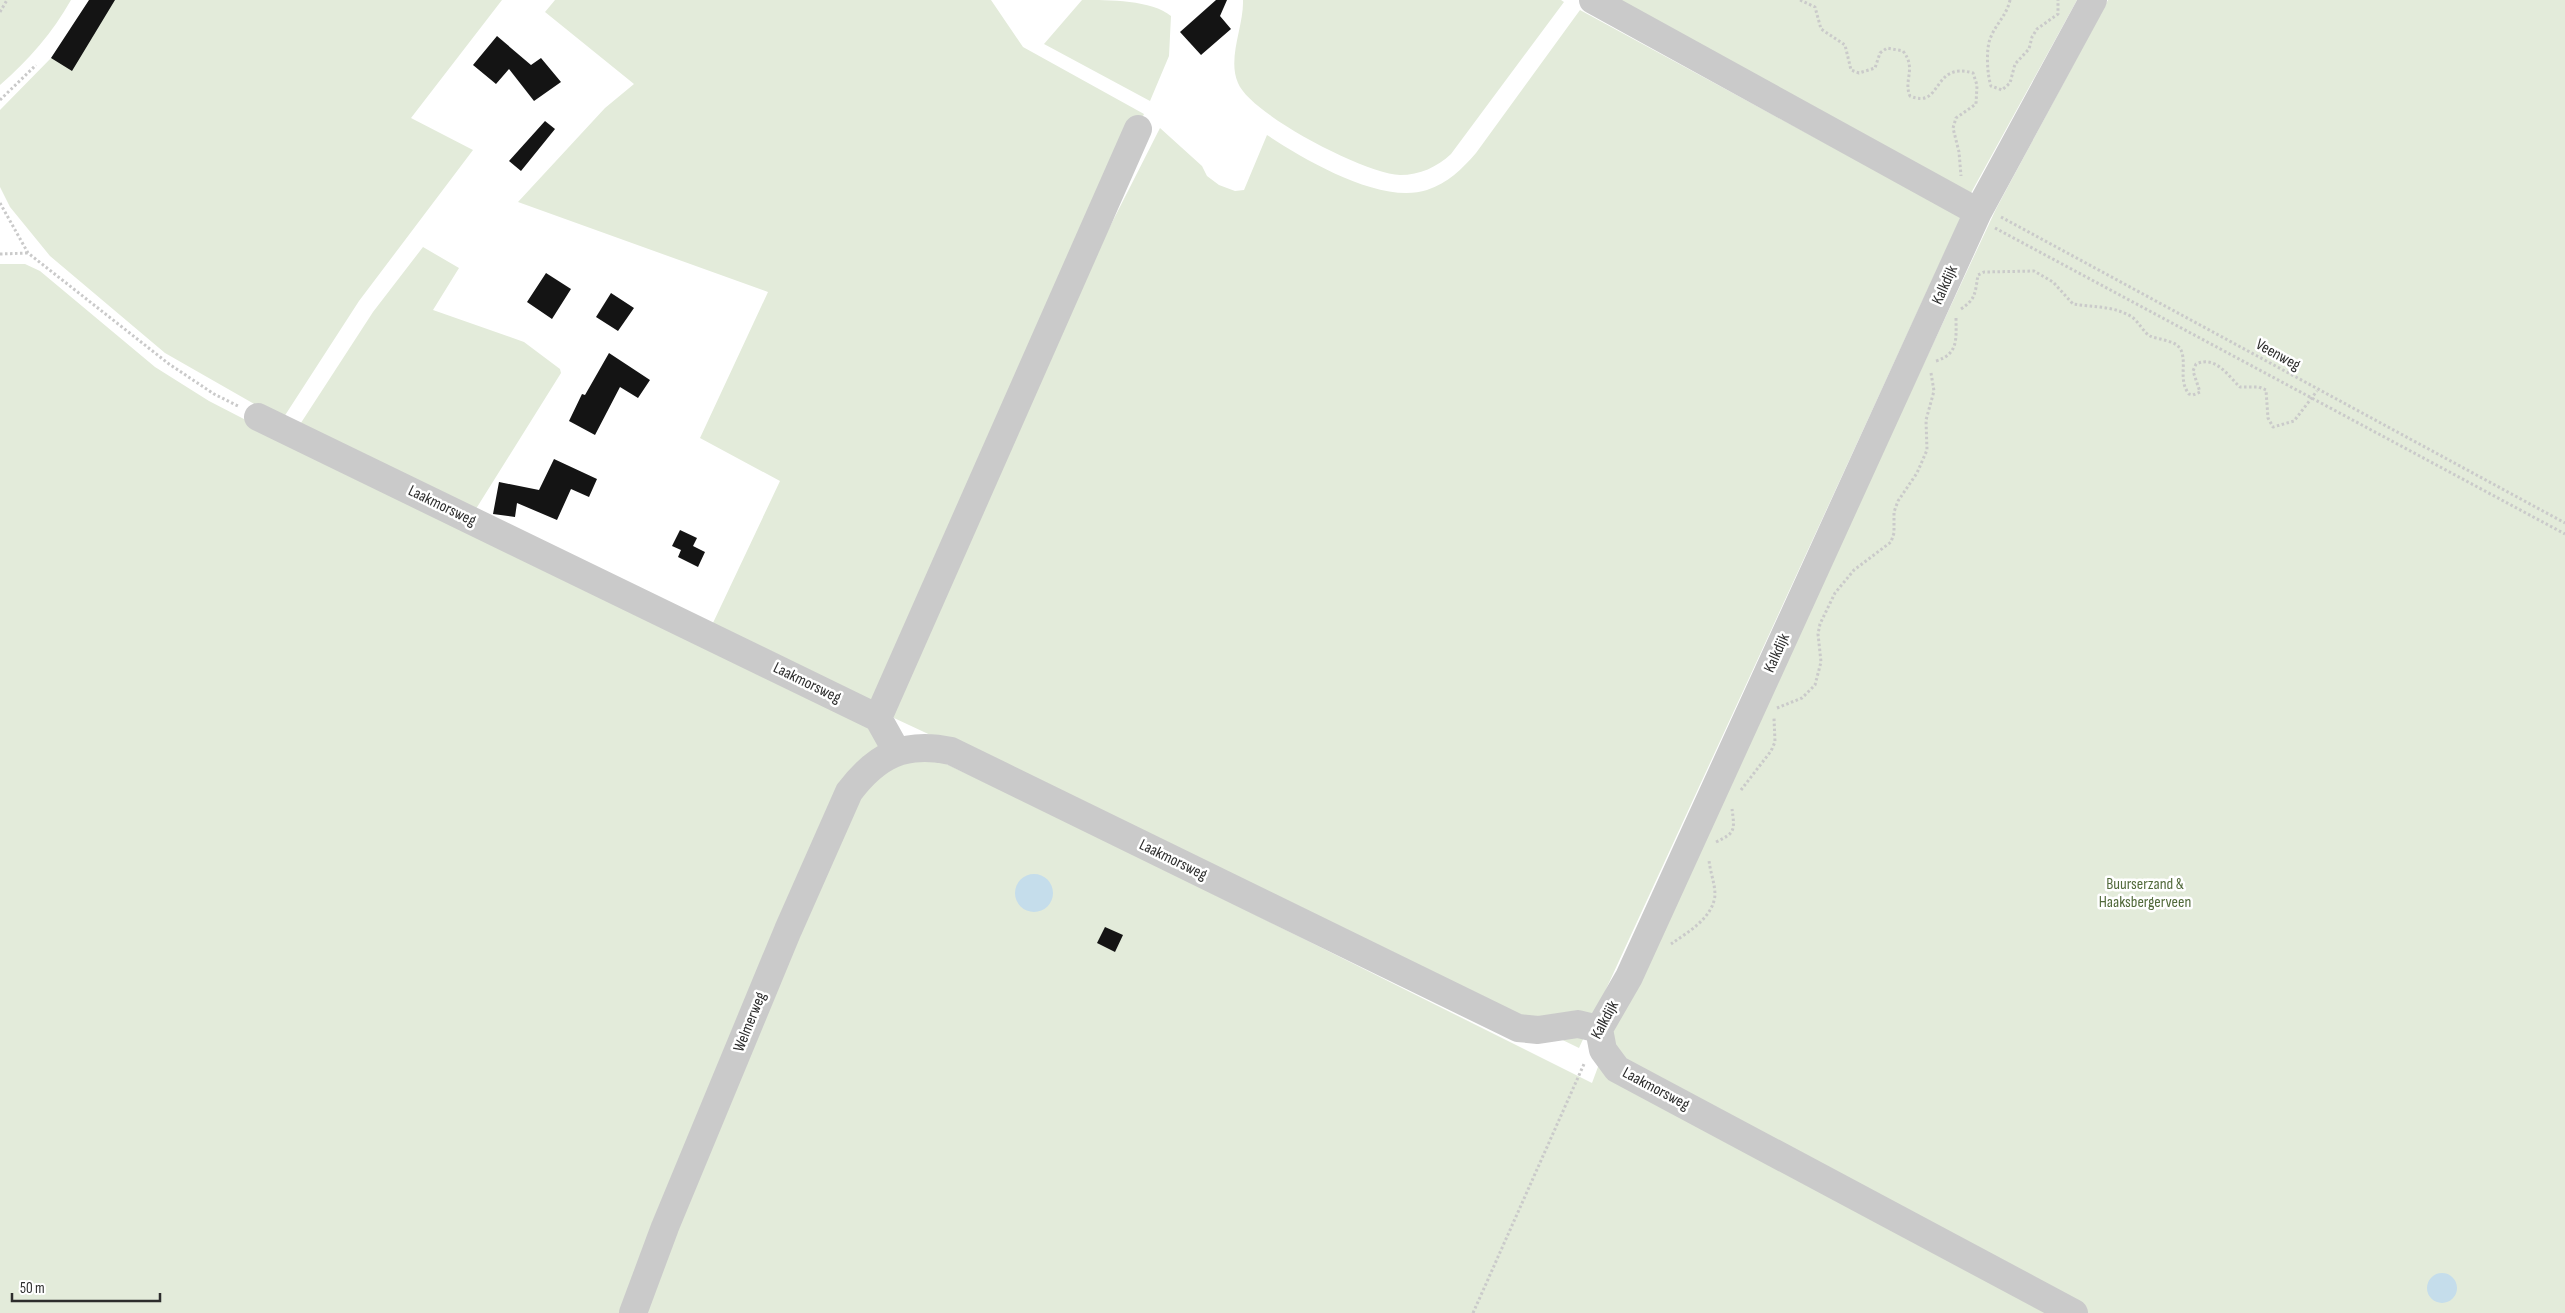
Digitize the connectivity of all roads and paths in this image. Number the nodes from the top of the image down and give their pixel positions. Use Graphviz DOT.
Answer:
graph roads {
  1 [pos="7,0"];
  2 [pos="1593,0"];
  3 [pos="1800,0"];
  4 [pos="2010,0"];
  5 [pos="2058,0"];
  6 [pos="2093,0"];
  7 [pos="0,12"];
  8 [pos="36,65"];
  9 [pos="0,100"];
  10 [pos="1138,129"];
  11 [pos="0,202"];
  12 [pos="1971,209"];
  13 [pos="28,253"];
  14 [pos="0,254"];
  15 [pos="2317,391"];
  16 [pos="2313,398"];
  17 [pos="258,417"];
  18 [pos="2565,523"];
  19 [pos="2565,534"];
  20 [pos="878,718"];
  21 [pos="897,752"];
  22 [pos="1736,796"];
  23 [pos="1733,801"];
  24 [pos="1711,846"];
  25 [pos="1708,853"];
  26 [pos="1664,950"];
  27 [pos="1599,1029"];
  28 [pos="633,1313"];
  29 [pos="1473,1313"];
  30 [pos="2074,1313"];
  1 -- 7 [label="path"];
  2 -- 12 [label="street"];
  3 -- 12 [label="path"];
  4 -- 5 [label="path"];
  6 -- 12 [label="street, Kalkdijk"];
  8 -- 9 [label="path"];
  10 -- 20 [label="street"];
  11 -- 13 [label="path"];
  12 -- 15 [label="path, Veenweg"];
  12 -- 16 [label="path"];
  12 -- 27 [label="street, Kalkdijk"];
  13 -- 14 [label="path"];
  13 -- 17 [label="path"];
  15 -- 16 [label="path"];
  15 -- 18 [label="path, Veenweg"];
  16 -- 19 [label="path"];
  16 -- 22 [label="path"];
  17 -- 20 [label="street, Laakmorsweg"];
  20 -- 21 [label="street"];
  21 -- 27 [label="street, Laakmorsweg"];
  21 -- 28 [label="street, Welmerweg"];
  23 -- 24 [label="path"];
  25 -- 26 [label="path"];
  27 -- 29 [label="path, Kalkdijk"];
  27 -- 30 [label="street, Laakmorsweg"];
}
